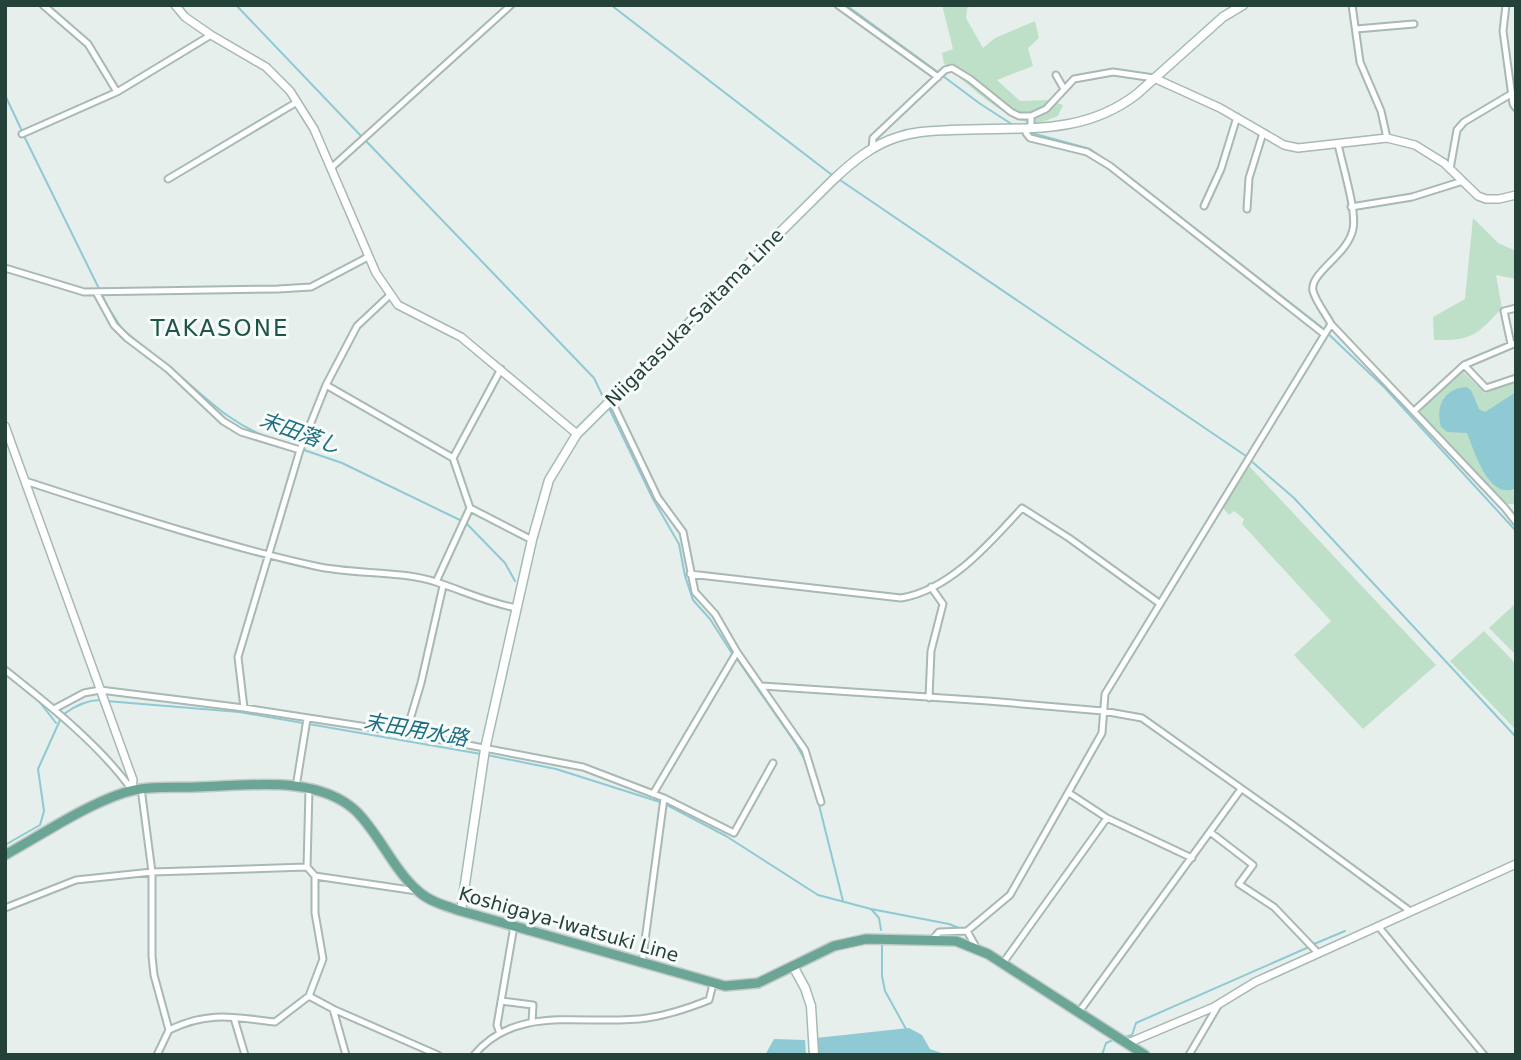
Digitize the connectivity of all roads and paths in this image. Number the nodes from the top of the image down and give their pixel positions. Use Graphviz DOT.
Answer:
graph roads {
  1 [pos="43,5"];
  2 [pos="175,5"];
  3 [pos="511,5"];
  4 [pos="838,5"];
  5 [pos="1243,5"];
  6 [pos="1352,5"];
  7 [pos="1506,5"];
  8 [pos="1414,24"];
  9 [pos="1356,29"];
  10 [pos="211,35"];
  11 [pos="1056,75"];
  12 [pos="938,77"];
  13 [pos="1154,78"];
  14 [pos="1064,89"];
  15 [pos="117,92"];
  16 [pos="1511,94"];
  17 [pos="298,102"];
  18 [pos="1516,108"];
  19 [pos="1031,116"];
  20 [pos="1237,117"];
  21 [pos="1027,129"];
  22 [pos="1262,133"];
  23 [pos="22,134"];
  24 [pos="1387,138"];
  25 [pos="1338,144"];
  26 [pos="872,149"];
  27 [pos="331,168"];
  28 [pos="1450,169"];
  29 [pos="168,179"];
  30 [pos="1463,181"];
  31 [pos="1516,195"];
  32 [pos="1204,206"];
  33 [pos="1351,208"];
  34 [pos="1247,209"];
  35 [pos="368,257"];
  36 [pos="5,268"];
  37 [pos="96,292"];
  38 [pos="390,295"];
  39 [pos="1516,308"];
  40 [pos="1331,324"];
  41 [pos="1324,334"];
  42 [pos="1514,343"];
  43 [pos="1464,365"];
  44 [pos="501,369"];
  45 [pos="1516,378"];
  46 [pos="326,385"];
  47 [pos="609,401"];
  48 [pos="1414,411"];
  49 [pos="5,426"];
  50 [pos="578,434"];
  51 [pos="300,450"];
  52 [pos="453,458"];
  53 [pos="25,481"];
  54 [pos="470,508"];
  55 [pos="1505,508"];
  56 [pos="1516,508"];
  57 [pos="1516,522"];
  58 [pos="532,540"];
  59 [pos="270,555"];
  60 [pos="690,574"];
  61 [pos="436,582"];
  62 [pos="443,586"];
  63 [pos="931,587"];
  64 [pos="1159,603"];
  65 [pos="517,608"];
  66 [pos="737,652"];
  67 [pos="5,670"];
  68 [pos="761,686"];
  69 [pos="100,690"];
  70 [pos="929,698"];
  71 [pos="244,708"];
  72 [pos="54,709"];
  73 [pos="1103,711"];
  74 [pos="307,719"];
  75 [pos="406,733"];
  76 [pos="485,749"];
  77 [pos="773,763"];
  78 [pos="296,787"];
  79 [pos="136,789"];
  80 [pos="309,789"];
  81 [pos="1241,789"];
  82 [pos="1069,793"];
  83 [pos="653,794"];
  84 [pos="664,798"];
  85 [pos="821,802"];
  86 [pos="1107,818"];
  87 [pos="1210,832"];
  88 [pos="5,855"];
  89 [pos="1192,858"];
  90 [pos="1516,864"];
  91 [pos="306,867"];
  92 [pos="152,872"];
  93 [pos="315,876"];
  94 [pos="417,891"];
  95 [pos="5,908"];
  96 [pos="461,911"];
  97 [pos="1410,911"];
  98 [pos="514,926"];
  99 [pos="1378,926"];
  100 [pos="967,931"];
  101 [pos="933,939"];
  102 [pos="976,947"];
  103 [pos="1318,953"];
  104 [pos="642,963"];
  105 [pos="1003,963"];
  106 [pos="793,966"];
  107 [pos="713,984"];
  108 [pos="309,996"];
  109 [pos="501,1001"];
  110 [pos="1219,1004"];
  111 [pos="333,1009"];
  112 [pos="1079,1012"];
  113 [pos="234,1018"];
  114 [pos="531,1022"];
  115 [pos="169,1030"];
  116 [pos="499,1031"];
  117 [pos="1128,1043"];
  118 [pos="157,1055"];
  119 [pos="245,1055"];
  120 [pos="346,1055"];
  121 [pos="438,1055"];
  122 [pos="474,1055"];
  123 [pos="814,1055"];
  124 [pos="1145,1055"];
  125 [pos="1189,1055"];
  126 [pos="1484,1055"];
  1 -- 15 [label="street"];
  2 -- 10 [label="street"];
  3 -- 27 [label="street"];
  4 -- 12 [label="street"];
  5 -- 13 [label="main road, Niigatasuka-Saitama Line"];
  6 -- 9 [label="street"];
  7 -- 16 [label="street"];
  8 -- 9 [label="street"];
  9 -- 24 [label="street"];
  10 -- 15 [label="street"];
  10 -- 17 [label="street"];
  11 -- 14 [label="street"];
  12 -- 19 [label="street"];
  12 -- 26 [label="street"];
  13 -- 14 [label="street"];
  13 -- 20 [label="street"];
  13 -- 21 [label="main road, Niigatasuka-Saitama Line"];
  14 -- 19 [label="street"];
  15 -- 23 [label="street"];
  16 -- 18 [label="street"];
  16 -- 28 [label="street"];
  17 -- 27 [label="street"];
  17 -- 29 [label="street"];
  19 -- 21 [label="street"];
  20 -- 22 [label="street"];
  20 -- 32 [label="street"];
  21 -- 26 [label="main road, Niigatasuka-Saitama Line"];
  21 -- 41 [label="street"];
  22 -- 25 [label="street"];
  22 -- 34 [label="street"];
  24 -- 25 [label="street"];
  24 -- 28 [label="street"];
  25 -- 33 [label="street"];
  26 -- 47 [label="main road, Niigatasuka-Saitama Line"];
  27 -- 35 [label="street"];
  28 -- 30 [label="street"];
  30 -- 31 [label="street"];
  30 -- 33 [label="street"];
  33 -- 40 [label="street"];
  35 -- 37 [label="street"];
  35 -- 38 [label="street"];
  36 -- 37 [label="street"];
  37 -- 51 [label="street"];
  38 -- 44 [label="street"];
  38 -- 46 [label="street"];
  39 -- 42 [label="street"];
  40 -- 41 [label="street"];
  40 -- 48 [label="street"];
  41 -- 64 [label="street"];
  42 -- 43 [label="street"];
  43 -- 45 [label="street"];
  43 -- 48 [label="street"];
  44 -- 50 [label="street"];
  44 -- 52 [label="street"];
  46 -- 51 [label="street"];
  46 -- 52 [label="street"];
  47 -- 50 [label="main road, Niigatasuka-Saitama Line"];
  47 -- 60 [label="street"];
  48 -- 55 [label="street"];
  49 -- 53 [label="street"];
  50 -- 58 [label="main road, Niigatasuka-Saitama Line"];
  51 -- 59 [label="street"];
  52 -- 54 [label="street"];
  53 -- 59 [label="street"];
  53 -- 69 [label="street"];
  54 -- 58 [label="street"];
  54 -- 61 [label="street"];
  55 -- 56 [label="street"];
  55 -- 57 [label="street"];
  58 -- 65 [label="main road, Niigatasuka-Saitama Line"];
  59 -- 61 [label="street"];
  59 -- 71 [label="street"];
  60 -- 63 [label="street"];
  60 -- 66 [label="street"];
  61 -- 62 [label="street"];
  62 -- 65 [label="street"];
  62 -- 75 [label="street"];
  63 -- 64 [label="street"];
  63 -- 70 [label="street"];
  64 -- 73 [label="street"];
  65 -- 76 [label="main road, Niigatasuka-Saitama Line"];
  66 -- 68 [label="street"];
  66 -- 83 [label="street"];
  67 -- 72 [label="street"];
  68 -- 70 [label="street"];
  68 -- 85 [label="street"];
  69 -- 71 [label="street"];
  69 -- 72 [label="street"];
  69 -- 79 [label="street"];
  70 -- 73 [label="street"];
  71 -- 74 [label="street"];
  72 -- 79 [label="street"];
  73 -- 81 [label="street"];
  73 -- 82 [label="street"];
  74 -- 75 [label="street"];
  74 -- 78 [label="street"];
  75 -- 76 [label="street"];
  76 -- 83 [label="street"];
  76 -- 96 [label="main road, Niigatasuka-Saitama Line"];
  77 -- 84 [label="street"];
  78 -- 79 [label="main road, Koshigaya-Iwatsuki Line"];
  78 -- 80 [label="main road, Koshigaya-Iwatsuki Line"];
  79 -- 88 [label="main road, Koshigaya-Iwatsuki Line"];
  79 -- 92 [label="street"];
  80 -- 91 [label="street"];
  80 -- 94 [label="main road, Koshigaya-Iwatsuki Line"];
  81 -- 87 [label="street"];
  81 -- 97 [label="street"];
  82 -- 86 [label="street"];
  82 -- 100 [label="street"];
  83 -- 84 [label="street"];
  84 -- 104 [label="street"];
  86 -- 89 [label="street"];
  86 -- 105 [label="street"];
  87 -- 89 [label="street"];
  87 -- 103 [label="street"];
  89 -- 112 [label="street"];
  90 -- 97 [label="street"];
  91 -- 92 [label="street"];
  91 -- 93 [label="street"];
  92 -- 95 [label="street"];
  92 -- 115 [label="street"];
  93 -- 94 [label="street"];
  93 -- 108 [label="street"];
  94 -- 96 [label="main road, Koshigaya-Iwatsuki Line"];
  96 -- 98 [label="main road, Koshigaya-Iwatsuki Line"];
  97 -- 99 [label="street"];
  98 -- 104 [label="main road, Koshigaya-Iwatsuki Line"];
  98 -- 109 [label="street"];
  99 -- 103 [label="street"];
  99 -- 126 [label="street"];
  100 -- 101 [label="street"];
  100 -- 102 [label="street"];
  101 -- 102 [label="main road, Koshigaya-Iwatsuki Line"];
  101 -- 106 [label="main road, Koshigaya-Iwatsuki Line"];
  102 -- 105 [label="main road, Koshigaya-Iwatsuki Line"];
  103 -- 110 [label="street"];
  104 -- 107 [label="main road, Koshigaya-Iwatsuki Line"];
  105 -- 112 [label="main road, Koshigaya-Iwatsuki Line"];
  106 -- 107 [label="main road, Koshigaya-Iwatsuki Line"];
  106 -- 123 [label="main road"];
  107 -- 114 [label="street"];
  108 -- 111 [label="street"];
  108 -- 113 [label="street"];
  109 -- 114 [label="street"];
  109 -- 116 [label="street"];
  110 -- 117 [label="street"];
  110 -- 125 [label="street"];
  111 -- 120 [label="street"];
  111 -- 121 [label="street"];
  112 -- 117 [label="main road, Koshigaya-Iwatsuki Line"];
  113 -- 115 [label="street"];
  113 -- 119 [label="street"];
  114 -- 116 [label="street"];
  115 -- 118 [label="street"];
  116 -- 122 [label="street"];
  117 -- 124 [label="main road, Koshigaya-Iwatsuki Line"];
}
